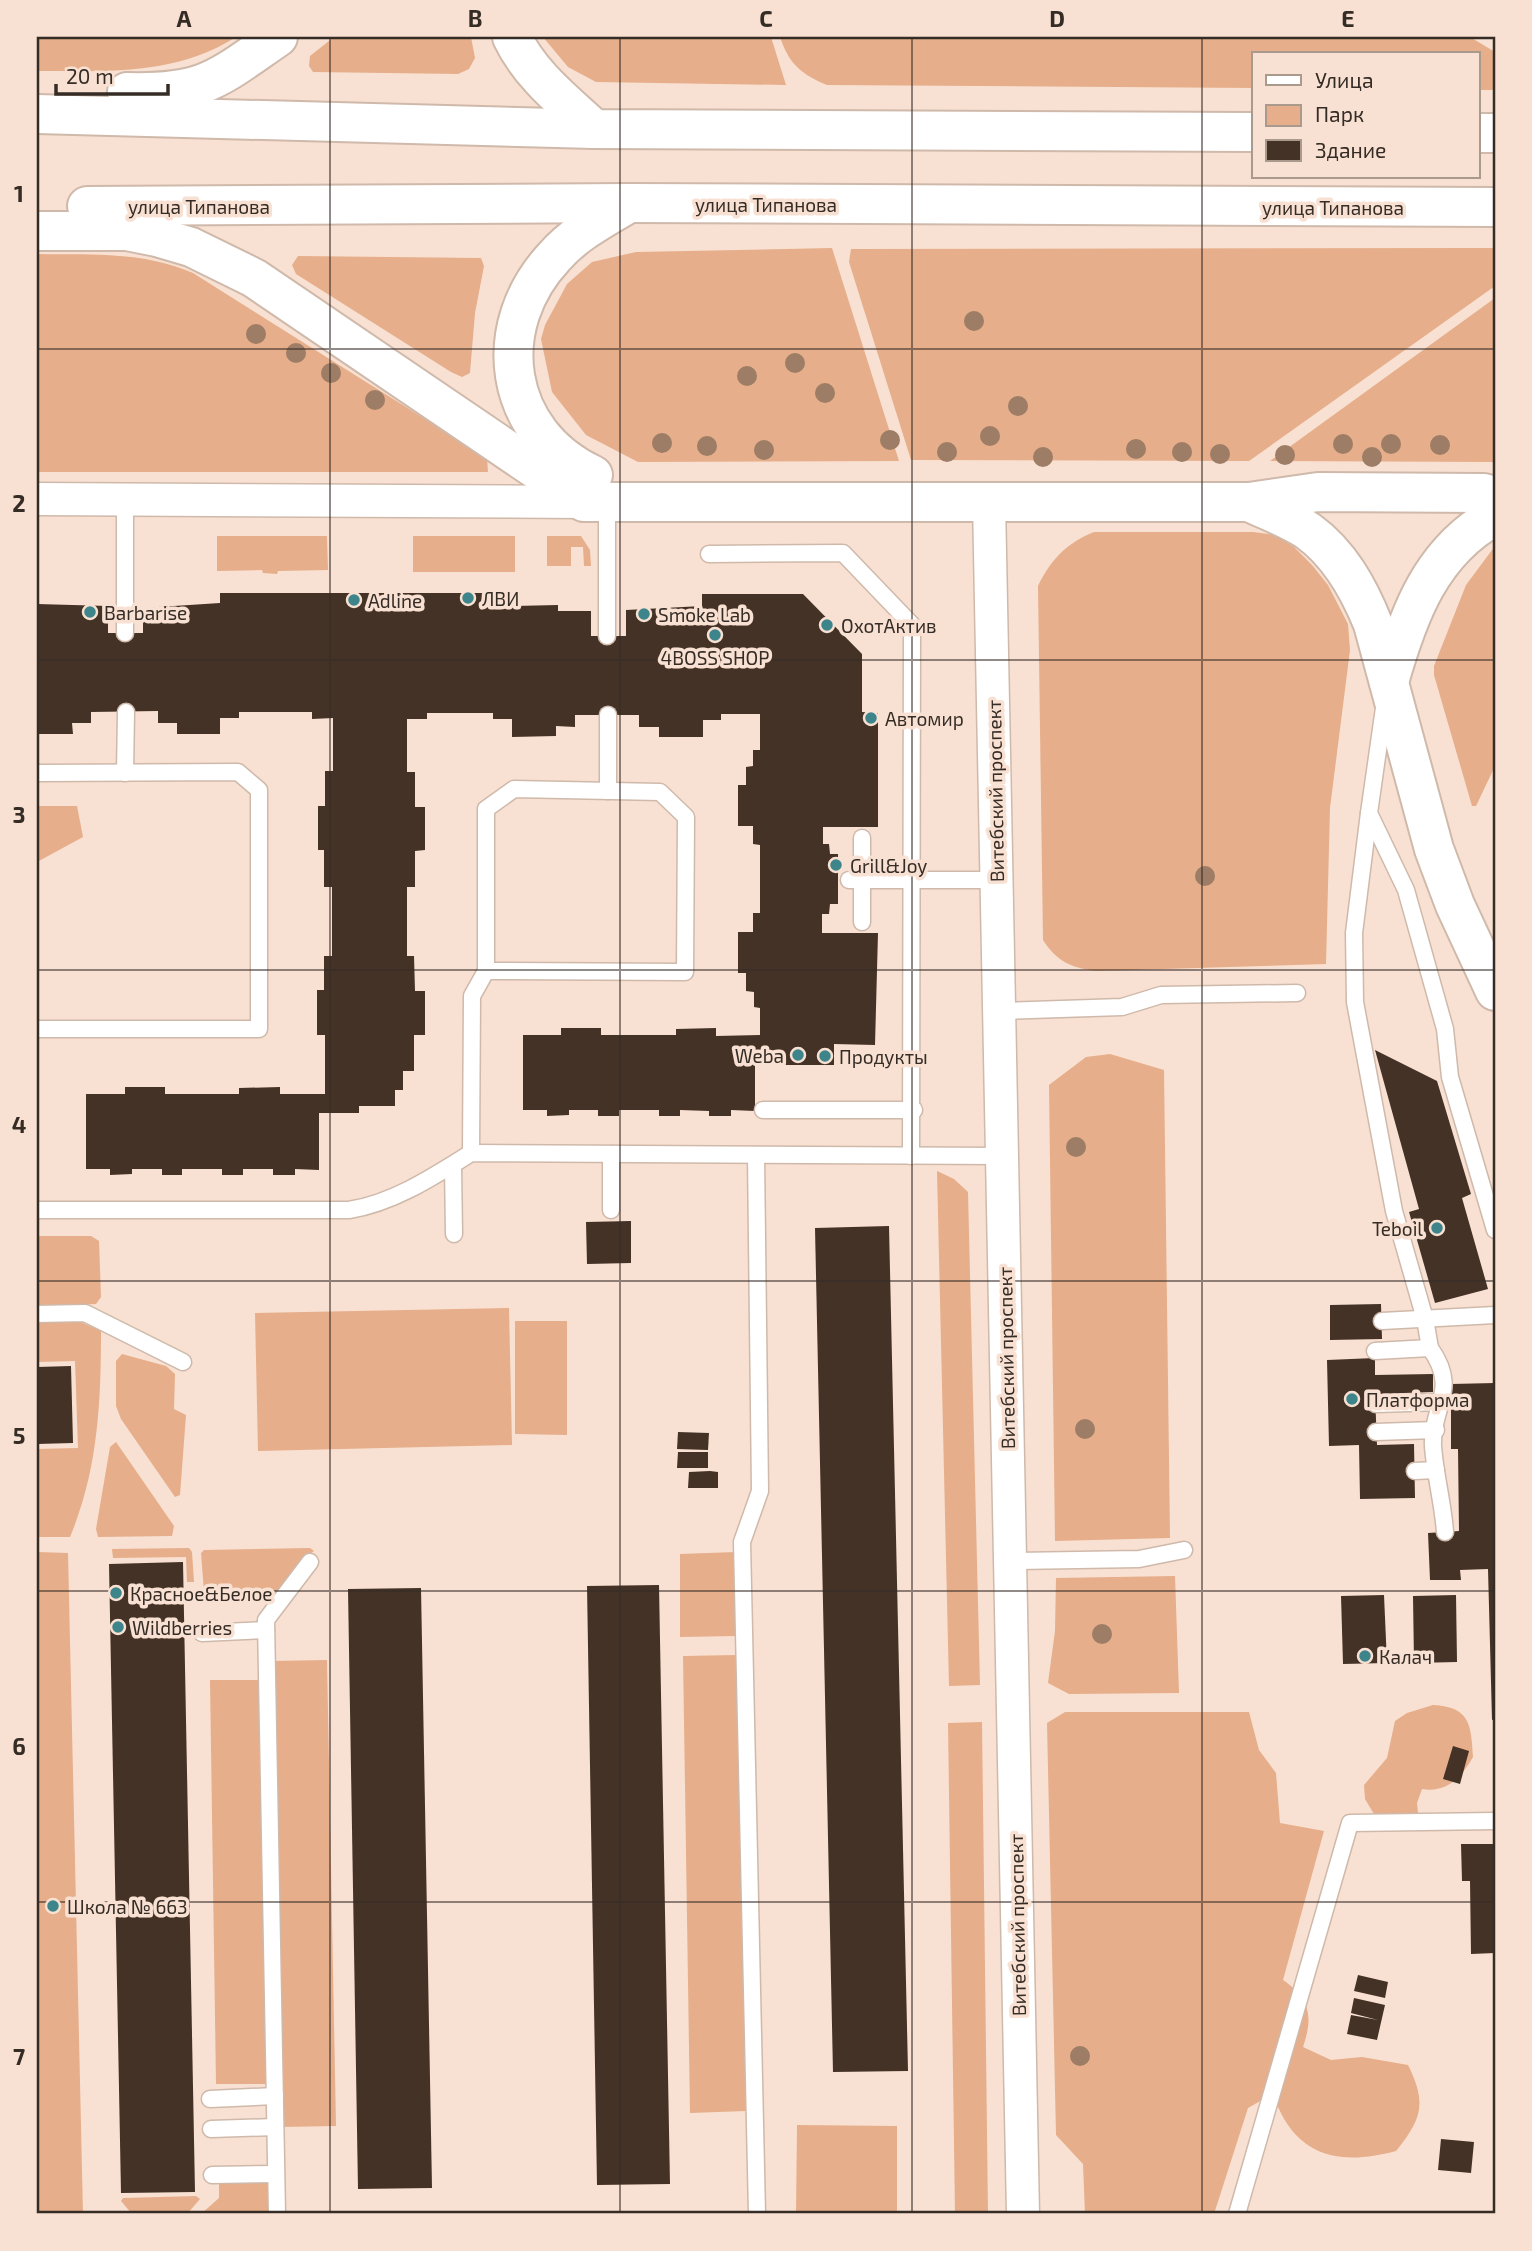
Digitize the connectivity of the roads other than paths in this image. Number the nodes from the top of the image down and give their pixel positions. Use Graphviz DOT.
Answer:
graph roads {
  1 [pos="278,37"];
  2 [pos="512,37"];
  3 [pos="37,90"];
  4 [pos="37,114"];
  5 [pos="594,129"];
  6 [pos="1252,132"];
  7 [pos="629,203"];
  8 [pos="37,207"];
  9 [pos="1495,207"];
  10 [pos="37,232"];
  11 [pos="599,495"];
  12 [pos="1495,496"];
  13 [pos="37,499"];
  14 [pos="125,499"];
  15 [pos="989,502"];
  16 [pos="1249,502"];
  17 [pos="1495,516"];
  18 [pos="709,554"];
  19 [pos="125,633"];
  20 [pos="607,636"];
  21 [pos="1388,684"];
  22 [pos="125,712"];
  23 [pos="608,715"];
  24 [pos="37,773"];
  25 [pos="125,773"];
  26 [pos="608,791"];
  27 [pos="1369,813"];
  28 [pos="862,838"];
  29 [pos="856,880"];
  30 [pos="914,880"];
  31 [pos="997,880"];
  32 [pos="862,922"];
  33 [pos="486,971"];
  34 [pos="1495,991"];
  35 [pos="1297,993"];
  36 [pos="999,1011"];
  37 [pos="37,1029"];
  38 [pos="763,1110"];
  39 [pos="914,1110"];
  40 [pos="471,1153"];
  41 [pos="611,1154"];
  42 [pos="756,1155"];
  43 [pos="911,1156"];
  44 [pos="1002,1156"];
  45 [pos="453,1165"];
  46 [pos="37,1210"];
  47 [pos="611,1210"];
  48 [pos="1495,1230"];
  49 [pos="454,1234"];
  50 [pos="37,1314"];
  51 [pos="1495,1315"];
  52 [pos="1425,1319"];
  53 [pos="1382,1321"];
  54 [pos="1430,1348"];
  55 [pos="1375,1351"];
  56 [pos="183,1362"];
  57 [pos="1443,1402"];
  58 [pos="1376,1404"];
  59 [pos="1436,1430"];
  60 [pos="1376,1432"];
  61 [pos="1436,1470"];
  62 [pos="1415,1471"];
  63 [pos="1445,1532"];
  64 [pos="1184,1550"];
  65 [pos="1010,1561"];
  66 [pos="310,1562"];
  67 [pos="266,1630"];
  68 [pos="202,1633"];
  69 [pos="1495,1821"];
  70 [pos="275,2096"];
  71 [pos="210,2099"];
  72 [pos="275,2127"];
  73 [pos="211,2129"];
  74 [pos="276,2174"];
  75 [pos="212,2175"];
  76 [pos="277,2214"];
  77 [pos="757,2214"];
  78 [pos="1023,2214"];
  79 [pos="1237,2214"];
  1 -- 3 [label="main road"];
  2 -- 5 [label="main road"];
  4 -- 5 [label="main road"];
  5 -- 6 [label="main road"];
  7 -- 8 [label="main road, улица Типанова"];
  7 -- 9 [label="main road, улица Типанова"];
  7 -- 11 [label="main road"];
  10 -- 11 [label="main road"];
  11 -- 14 [label="street"];
  11 -- 15 [label="main road"];
  11 -- 20 [label="lane"];
  12 -- 16 [label="main road"];
  13 -- 14 [label="street"];
  14 -- 19 [label="lane"];
  15 -- 16 [label="main road"];
  15 -- 31 [label="street, Витебский проспект"];
  16 -- 21 [label="main road"];
  17 -- 21 [label="main road"];
  18 -- 30 [label="lane"];
  21 -- 27 [label="lane"];
  21 -- 34 [label="main road"];
  22 -- 25 [label="lane"];
  23 -- 26 [label="lane"];
  24 -- 25 [label="lane"];
  25 -- 37 [label="lane"];
  26 -- 33 [label="lane"];
  26 -- 33 [label="lane"];
  27 -- 48 [label="lane"];
  27 -- 52 [label="lane"];
  28 -- 29 [label="lane"];
  29 -- 30 [label="lane"];
  29 -- 32 [label="lane"];
  30 -- 31 [label="lane"];
  30 -- 39 [label="lane"];
  31 -- 36 [label="street, Витебский проспект"];
  33 -- 40 [label="lane"];
  35 -- 36 [label="lane"];
  36 -- 44 [label="street, Витебский проспект"];
  38 -- 39 [label="lane"];
  39 -- 43 [label="lane"];
  40 -- 41 [label="lane"];
  40 -- 45 [label="lane"];
  41 -- 42 [label="lane"];
  41 -- 47 [label="lane"];
  42 -- 43 [label="lane"];
  42 -- 77 [label="lane"];
  43 -- 44 [label="lane"];
  44 -- 65 [label="street, Витебский проспект"];
  45 -- 46 [label="lane"];
  45 -- 49 [label="lane"];
  50 -- 56 [label="lane"];
  51 -- 52 [label="lane"];
  52 -- 53 [label="lane"];
  52 -- 54 [label="lane"];
  54 -- 55 [label="lane"];
  54 -- 57 [label="lane"];
  57 -- 58 [label="lane"];
  57 -- 59 [label="lane"];
  59 -- 60 [label="lane"];
  59 -- 61 [label="lane"];
  61 -- 62 [label="lane"];
  61 -- 63 [label="lane"];
  64 -- 65 [label="lane"];
  65 -- 78 [label="street, Витебский проспект"];
  66 -- 67 [label="lane"];
  67 -- 68 [label="lane"];
  67 -- 70 [label="lane"];
  69 -- 79 [label="lane"];
  70 -- 71 [label="lane"];
  70 -- 72 [label="lane"];
  72 -- 73 [label="lane"];
  72 -- 74 [label="lane"];
  74 -- 75 [label="lane"];
  74 -- 76 [label="lane"];
}
